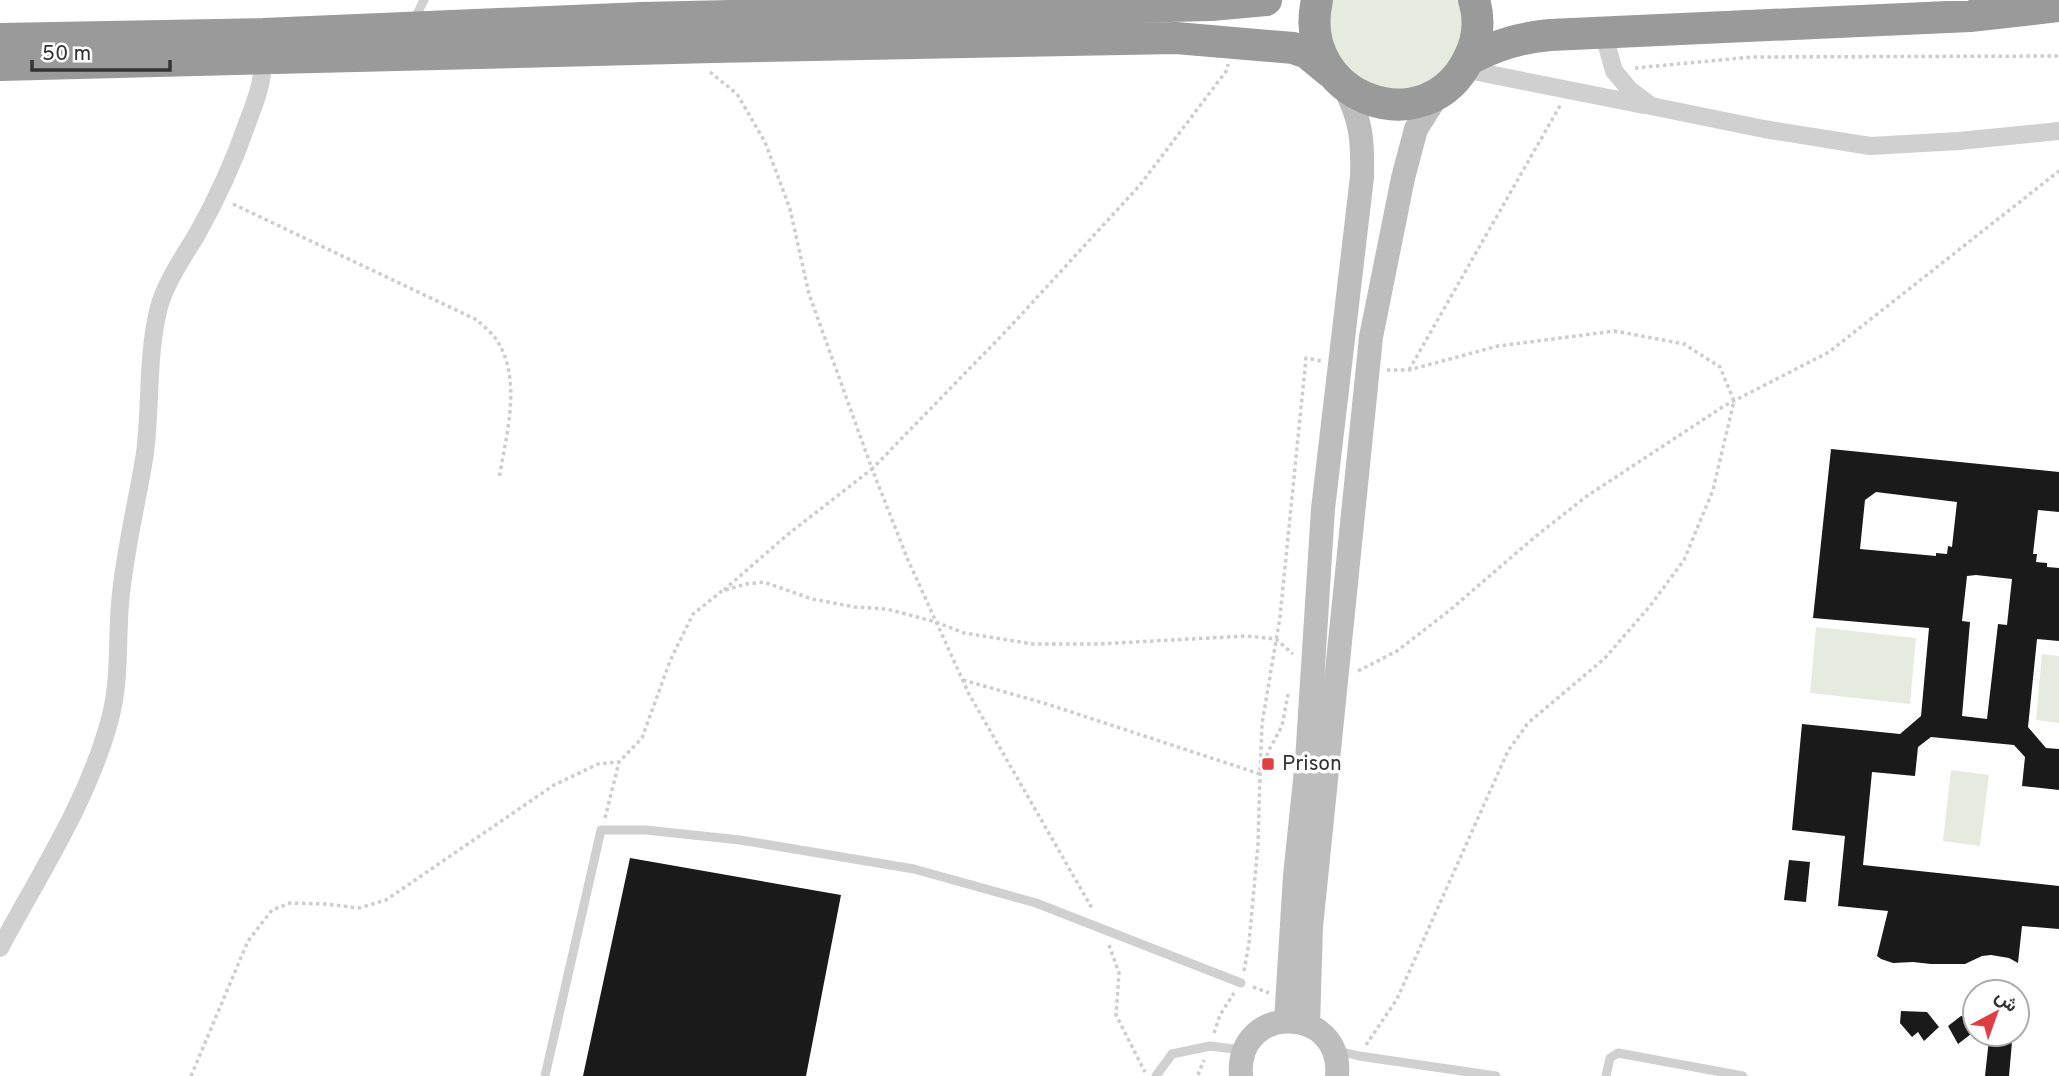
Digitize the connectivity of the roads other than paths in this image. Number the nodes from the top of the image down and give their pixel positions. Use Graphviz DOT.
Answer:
graph roads {
  1 [pos="424,0"];
  2 [pos="1266,0"];
  3 [pos="1317,0"];
  4 [pos="1474,0"];
  5 [pos="2059,6"];
  6 [pos="410,28"];
  7 [pos="1603,32"];
  8 [pos="0,39"];
  9 [pos="263,60"];
  10 [pos="1466,64"];
  11 [pos="0,65"];
  12 [pos="1336,78"];
  13 [pos="1440,92"];
  14 [pos="1651,106"];
  15 [pos="2059,131"];
  16 [pos="1325,664"];
  17 [pos="0,948"];
  18 [pos="1241,983"];
  19 [pos="1293,1015"];
  20 [pos="1244,1050"];
  21 [pos="1334,1050"];
  22 [pos="547,1063"];
  23 [pos="538,1076"];
  24 [pos="545,1076"];
  25 [pos="1156,1076"];
  26 [pos="1241,1076"];
  27 [pos="1337,1076"];
  28 [pos="1496,1076"];
  29 [pos="1606,1076"];
  30 [pos="1744,1076"];
  1 -- 6 [label="lane"];
  2 -- 6 [label="highway"];
  3 -- 12 [label="highway"];
  4 -- 10 [label="highway"];
  5 -- 7 [label="highway"];
  6 -- 8 [label="highway"];
  7 -- 10 [label="highway"];
  7 -- 14 [label="street"];
  9 -- 11 [label="highway"];
  9 -- 12 [label="highway"];
  9 -- 17 [label="street"];
  10 -- 13 [label="highway"];
  10 -- 14 [label="street"];
  12 -- 13 [label="highway"];
  12 -- 16 [label="main road"];
  13 -- 16 [label="main road"];
  14 -- 15 [label="street"];
  16 -- 19 [label="main road"];
  16 -- 19 [label="main road"];
  18 -- 22 [label="lane"];
  19 -- 20 [label="main road"];
  19 -- 21 [label="main road"];
  20 -- 25 [label="lane"];
  20 -- 26 [label="main road"];
  21 -- 27 [label="main road"];
  21 -- 28 [label="lane"];
  22 -- 23 [label="lane"];
  22 -- 24 [label="lane"];
  29 -- 30 [label="lane"];
}
